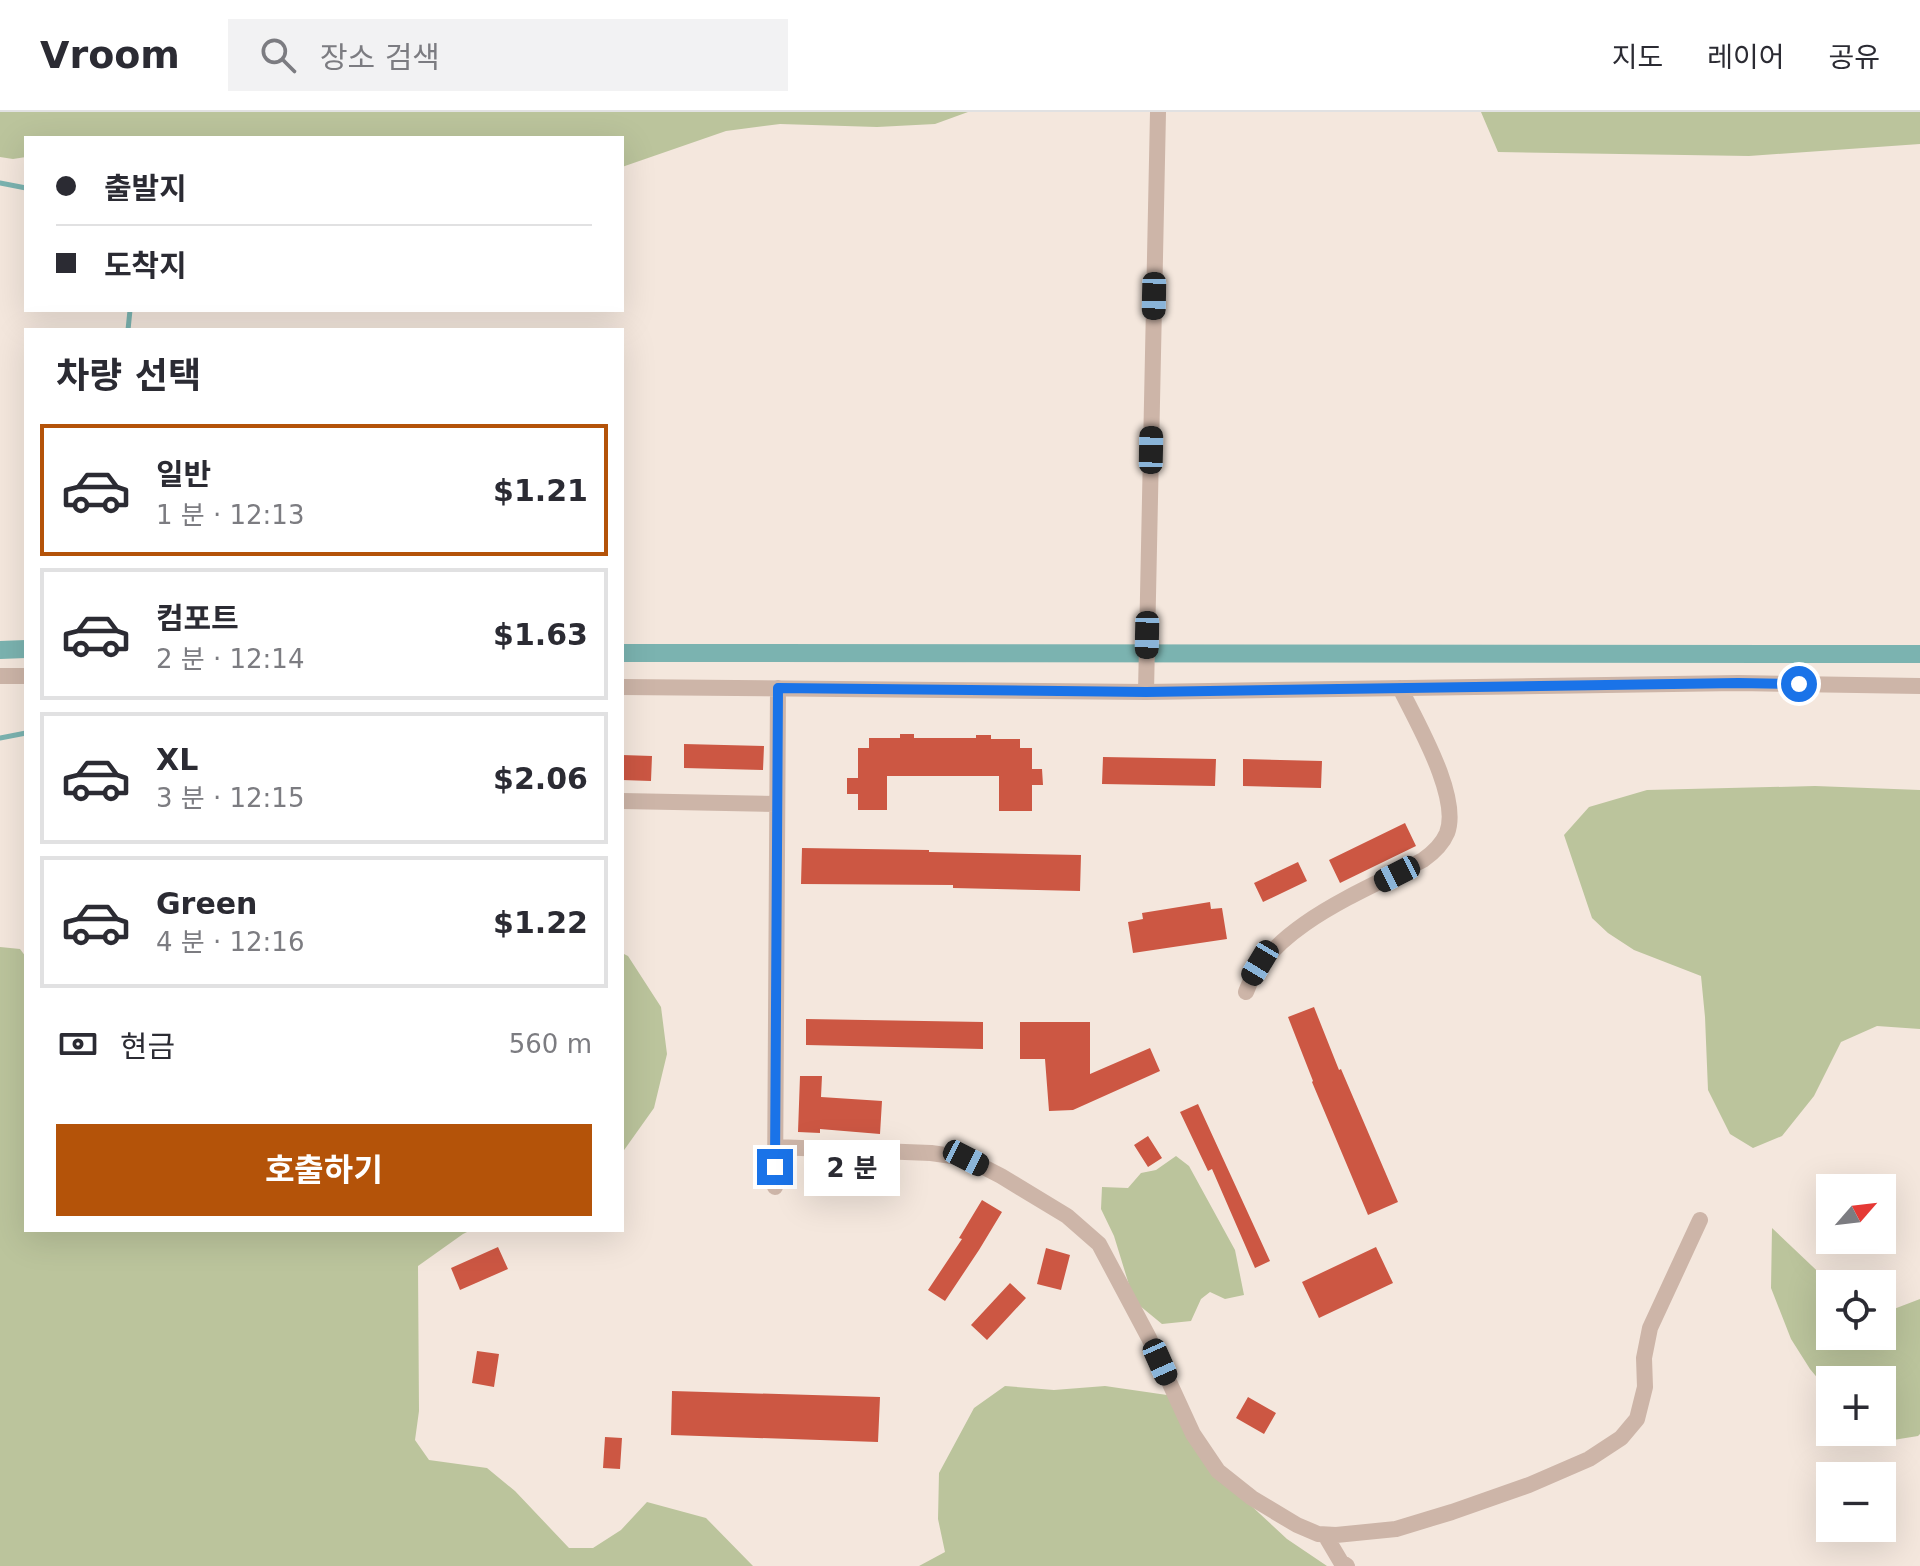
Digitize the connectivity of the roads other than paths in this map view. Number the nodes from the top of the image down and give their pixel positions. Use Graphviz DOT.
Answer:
graph roads {
  1 [pos="1158,112"];
  2 [pos="0,676"];
  3 [pos="24,676"];
  4 [pos="1146,686"];
  5 [pos="1920,686"];
  6 [pos="624,687"];
  7 [pos="778,688"];
  8 [pos="1400,688"];
  9 [pos="624,801"];
  10 [pos="776,804"];
  11 [pos="1246,992"];
  12 [pos="775,1147"];
  13 [pos="775,1187"];
  14 [pos="1700,1220"];
  15 [pos="1325,1535"];
  16 [pos="1347,1566"];
  1 -- 4 [label="street"];
  2 -- 3 [label="street"];
  4 -- 7 [label="street"];
  4 -- 8 [label="street"];
  5 -- 8 [label="street"];
  6 -- 7 [label="street"];
  7 -- 10 [label="street"];
  8 -- 11 [label="street"];
  9 -- 10 [label="street"];
  10 -- 12 [label="street"];
  12 -- 13 [label="street"];
  12 -- 15 [label="street"];
  14 -- 15 [label="street"];
  15 -- 16 [label="street"];
}
